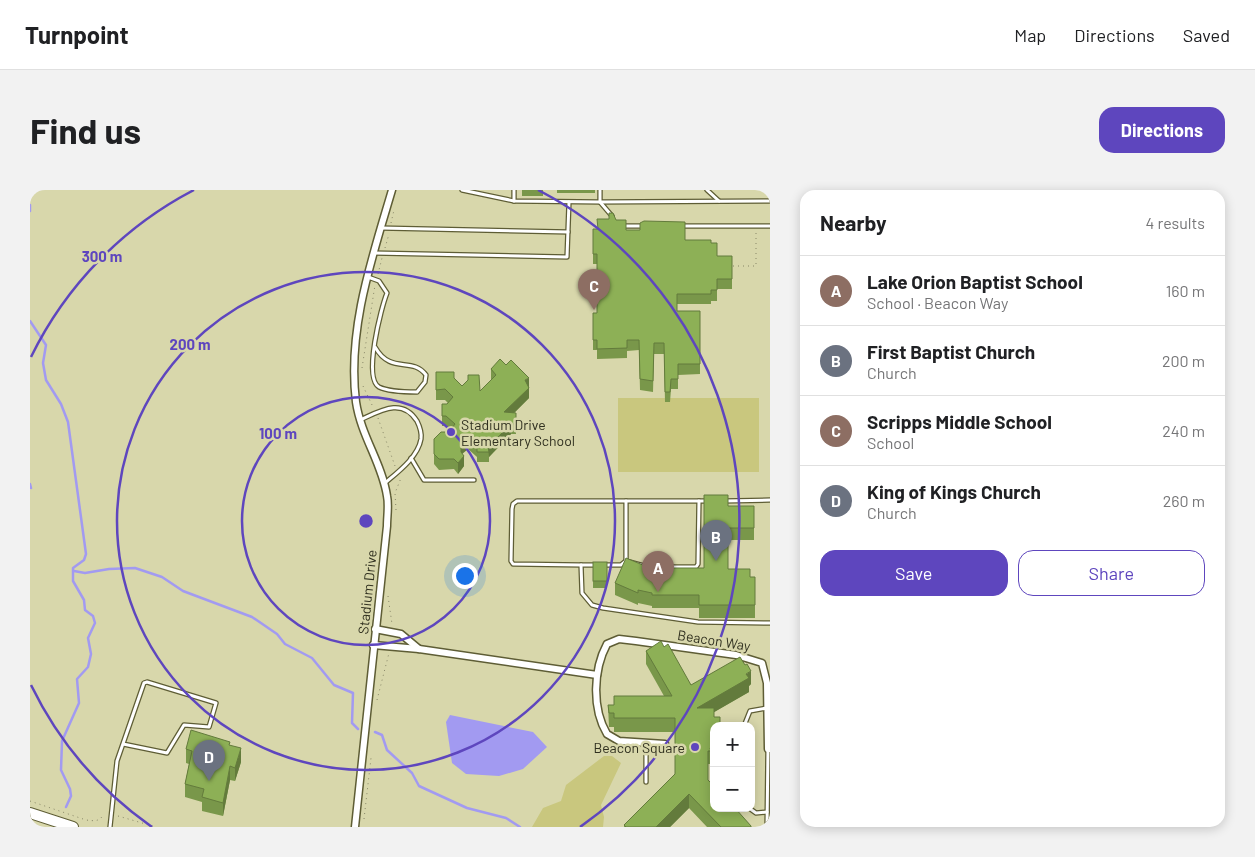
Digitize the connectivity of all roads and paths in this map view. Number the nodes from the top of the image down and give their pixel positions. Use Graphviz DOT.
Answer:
graph roads {
  1 [pos="392,190"];
  2 [pos="462,190"];
  3 [pos="514,190"];
  4 [pos="600,190"];
  5 [pos="706,190"];
  6 [pos="514,201"];
  7 [pos="770,201"];
  8 [pos="569,202"];
  9 [pos="600,202"];
  10 [pos="719,202"];
  11 [pos="650,226"];
  12 [pos="675,226"];
  13 [pos="770,226"];
  14 [pos="381,228"];
  15 [pos="568,232"];
  16 [pos="763,232"];
  17 [pos="374,253"];
  18 [pos="732,266"];
  19 [pos="368,277"];
  20 [pos="375,347"];
  21 [pos="360,420"];
  22 [pos="411,458"];
  23 [pos="474,480"];
  24 [pos="384,484"];
  25 [pos="770,500"];
  26 [pos="626,501"];
  27 [pos="699,501"];
  28 [pos="626,561"];
  29 [pos="581,565"];
  30 [pos="770,623"];
  31 [pos="375,629"];
  32 [pos="373,646"];
  33 [pos="419,648"];
  34 [pos="388,658"];
  35 [pos="597,675"];
  36 [pos="376,702"];
  37 [pos="768,708"];
  38 [pos="746,722"];
  39 [pos="123,744"];
  40 [pos="646,744"];
  41 [pos="664,744"];
  42 [pos="769,749"];
  43 [pos="370,755"];
  44 [pos="646,782"];
  45 [pos="30,801"];
  46 [pos="755,812"];
  47 [pos="767,812"];
  48 [pos="112,814"];
  49 [pos="31,815"];
  50 [pos="364,819"];
  51 [pos="69,826"];
  52 [pos="110,827"];
  53 [pos="156,827"];
  54 [pos="355,827"];
  55 [pos="767,827"];
  1 -- 14 [label="street, Stadium Drive"];
  2 -- 6 [label="lane"];
  3 -- 6 [label="lane"];
  4 -- 9 [label="lane"];
  5 -- 10 [label="lane"];
  6 -- 8 [label="lane"];
  7 -- 10 [label="lane"];
  8 -- 9 [label="lane"];
  8 -- 15 [label="lane"];
  9 -- 10 [label="lane"];
  9 -- 11 [label="lane"];
  12 -- 13 [label="lane"];
  14 -- 15 [label="lane"];
  14 -- 17 [label="street, Stadium Drive"];
  15 -- 17 [label="lane"];
  16 -- 18 [label="path"];
  17 -- 19 [label="street, Stadium Drive"];
  19 -- 20 [label="lane"];
  19 -- 21 [label="street, Stadium Drive"];
  20 -- 20 [label="lane"];
  21 -- 22 [label="lane"];
  21 -- 24 [label="street, Stadium Drive"];
  22 -- 23 [label="lane"];
  22 -- 24 [label="lane"];
  24 -- 31 [label="street, Stadium Drive"];
  25 -- 27 [label="lane"];
  26 -- 27 [label="lane"];
  26 -- 28 [label="lane"];
  26 -- 29 [label="lane"];
  27 -- 28 [label="lane"];
  28 -- 29 [label="lane"];
  29 -- 30 [label="lane"];
  31 -- 32 [label="street, Stadium Drive"];
  31 -- 33 [label="street"];
  32 -- 33 [label="street"];
  32 -- 54 [label="street, Stadium Drive"];
  33 -- 35 [label="street"];
  34 -- 36 [label="path"];
  35 -- 37 [label="street, Beacon Way"];
  35 -- 40 [label="street, Beacon Way"];
  37 -- 38 [label="lane"];
  37 -- 42 [label="street, Beacon Way"];
  39 -- 39 [label="lane"];
  39 -- 48 [label="lane"];
  40 -- 41 [label="street, Beacon Way"];
  40 -- 44 [label="lane"];
  42 -- 47 [label="lane"];
  43 -- 50 [label="path"];
  45 -- 48 [label="path"];
  46 -- 47 [label="lane"];
  47 -- 55 [label="lane"];
  48 -- 52 [label="lane"];
  48 -- 53 [label="path"];
  49 -- 51 [label="main road"];
}
